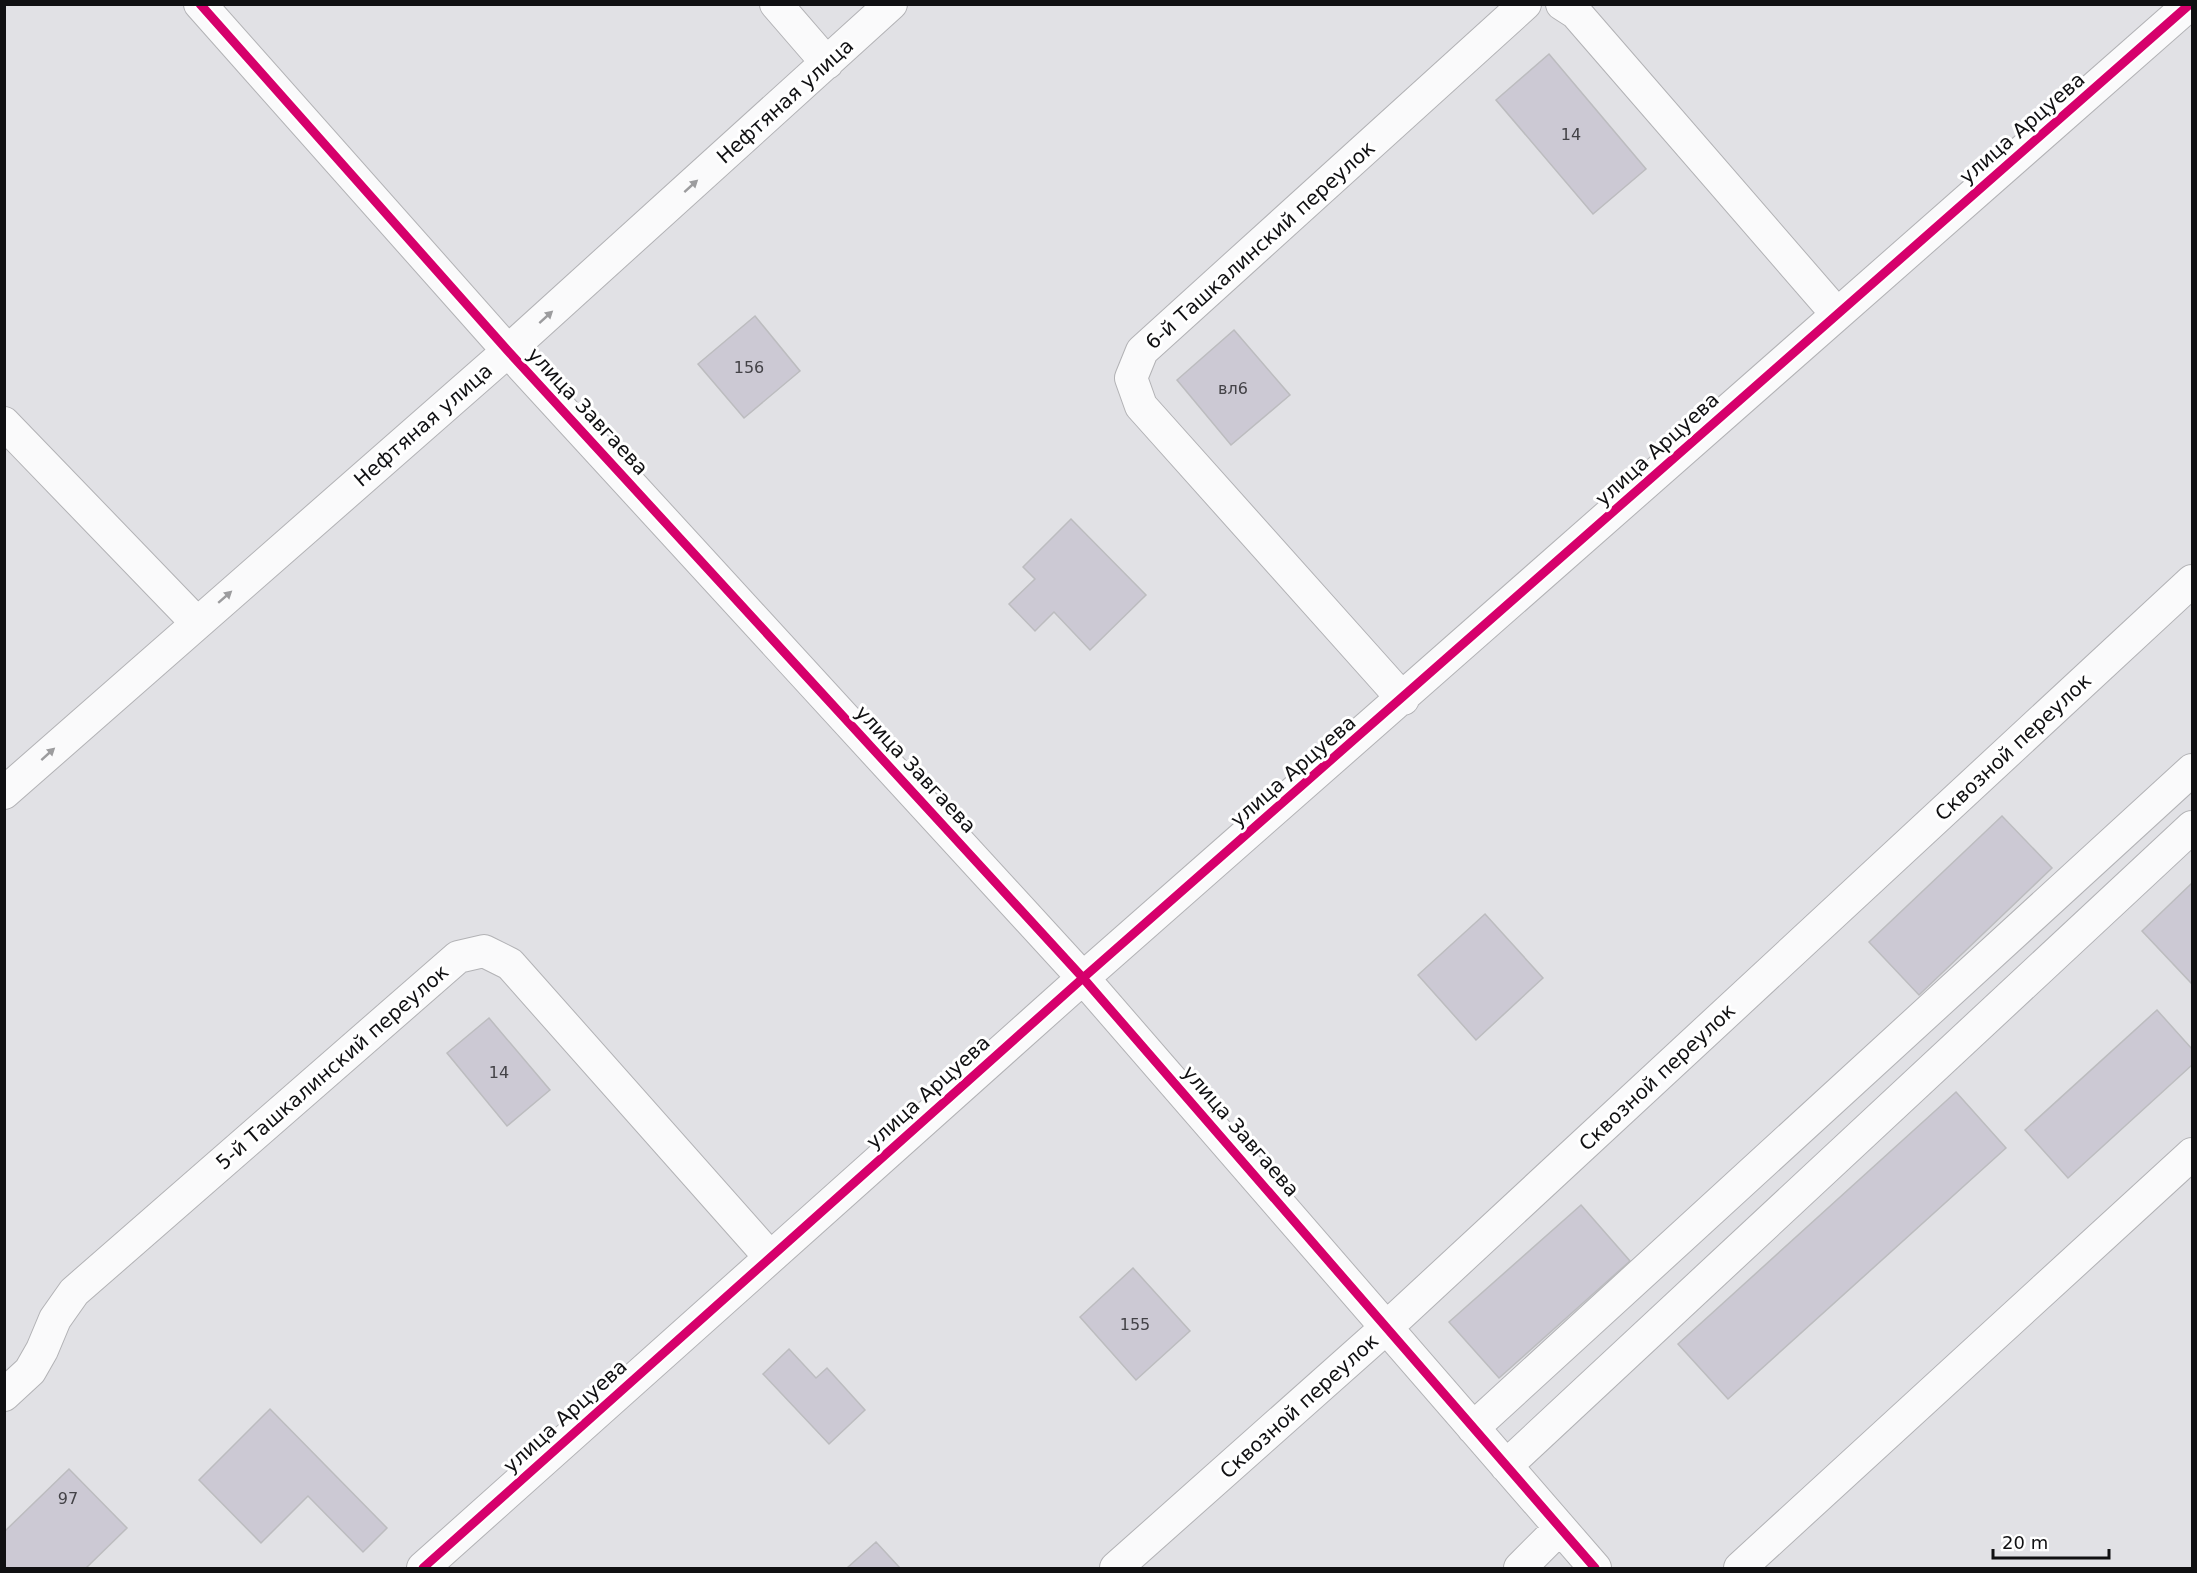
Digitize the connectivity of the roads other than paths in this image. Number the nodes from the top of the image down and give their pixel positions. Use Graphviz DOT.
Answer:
graph roads {
  1 [pos="200,4"];
  2 [pos="776,4"];
  3 [pos="891,4"];
  4 [pos="1525,4"];
  5 [pos="1562,4"];
  6 [pos="2190,4"];
  7 [pos="827,63"];
  8 [pos="1837,314"];
  9 [pos="508,351"];
  10 [pos="4,423"];
  11 [pos="2193,581"];
  12 [pos="196,622"];
  13 [pos="1403,699"];
  14 [pos="2193,770"];
  15 [pos="4,793"];
  16 [pos="2193,827"];
  17 [pos="1083,978"];
  18 [pos="2193,1154"];
  19 [pos="769,1256"];
  20 [pos="1387,1327"];
  21 [pos="4,1395"];
  22 [pos="1473,1428"];
  23 [pos="1506,1466"];
  24 [pos="1560,1528"];
  25 [pos="423,1569"];
  26 [pos="1116,1569"];
  27 [pos="1520,1569"];
  28 [pos="1595,1569"];
  29 [pos="1740,1569"];
  1 -- 9 [label="street, улица Завгаева"];
  2 -- 7 [label="street"];
  3 -- 7 [label="street, Нефтяная улица"];
  4 -- 13 [label="street, 6-й Ташкалинский переулок"];
  5 -- 8 [label="street"];
  6 -- 8 [label="street, улица Арцуева"];
  9 -- 7 [label="street, Нефтяная улица, one-way"];
  8 -- 13 [label="street, улица Арцуева"];
  12 -- 9 [label="street, Нефтяная улица, one-way"];
  9 -- 17 [label="street, улица Завгаева"];
  10 -- 12 [label="street"];
  11 -- 20 [label="street, Сквозной переулок"];
  15 -- 12 [label="street, Нефтяная улица, one-way"];
  13 -- 17 [label="street, улица Арцуева"];
  14 -- 22 [label="street"];
  16 -- 23 [label="street"];
  17 -- 19 [label="street, улица Арцуева"];
  17 -- 20 [label="street, улица Завгаева"];
  18 -- 29 [label="street"];
  19 -- 21 [label="street, 5-й Ташкалинский переулок"];
  19 -- 25 [label="street, улица Арцуева"];
  20 -- 22 [label="street, улица Завгаева"];
  20 -- 26 [label="street, Сквозной переулок"];
  22 -- 23 [label="street, улица Завгаева"];
  23 -- 24 [label="street, улица Завгаева"];
  24 -- 27 [label="street"];
  24 -- 28 [label="street, улица Завгаева"];
}
